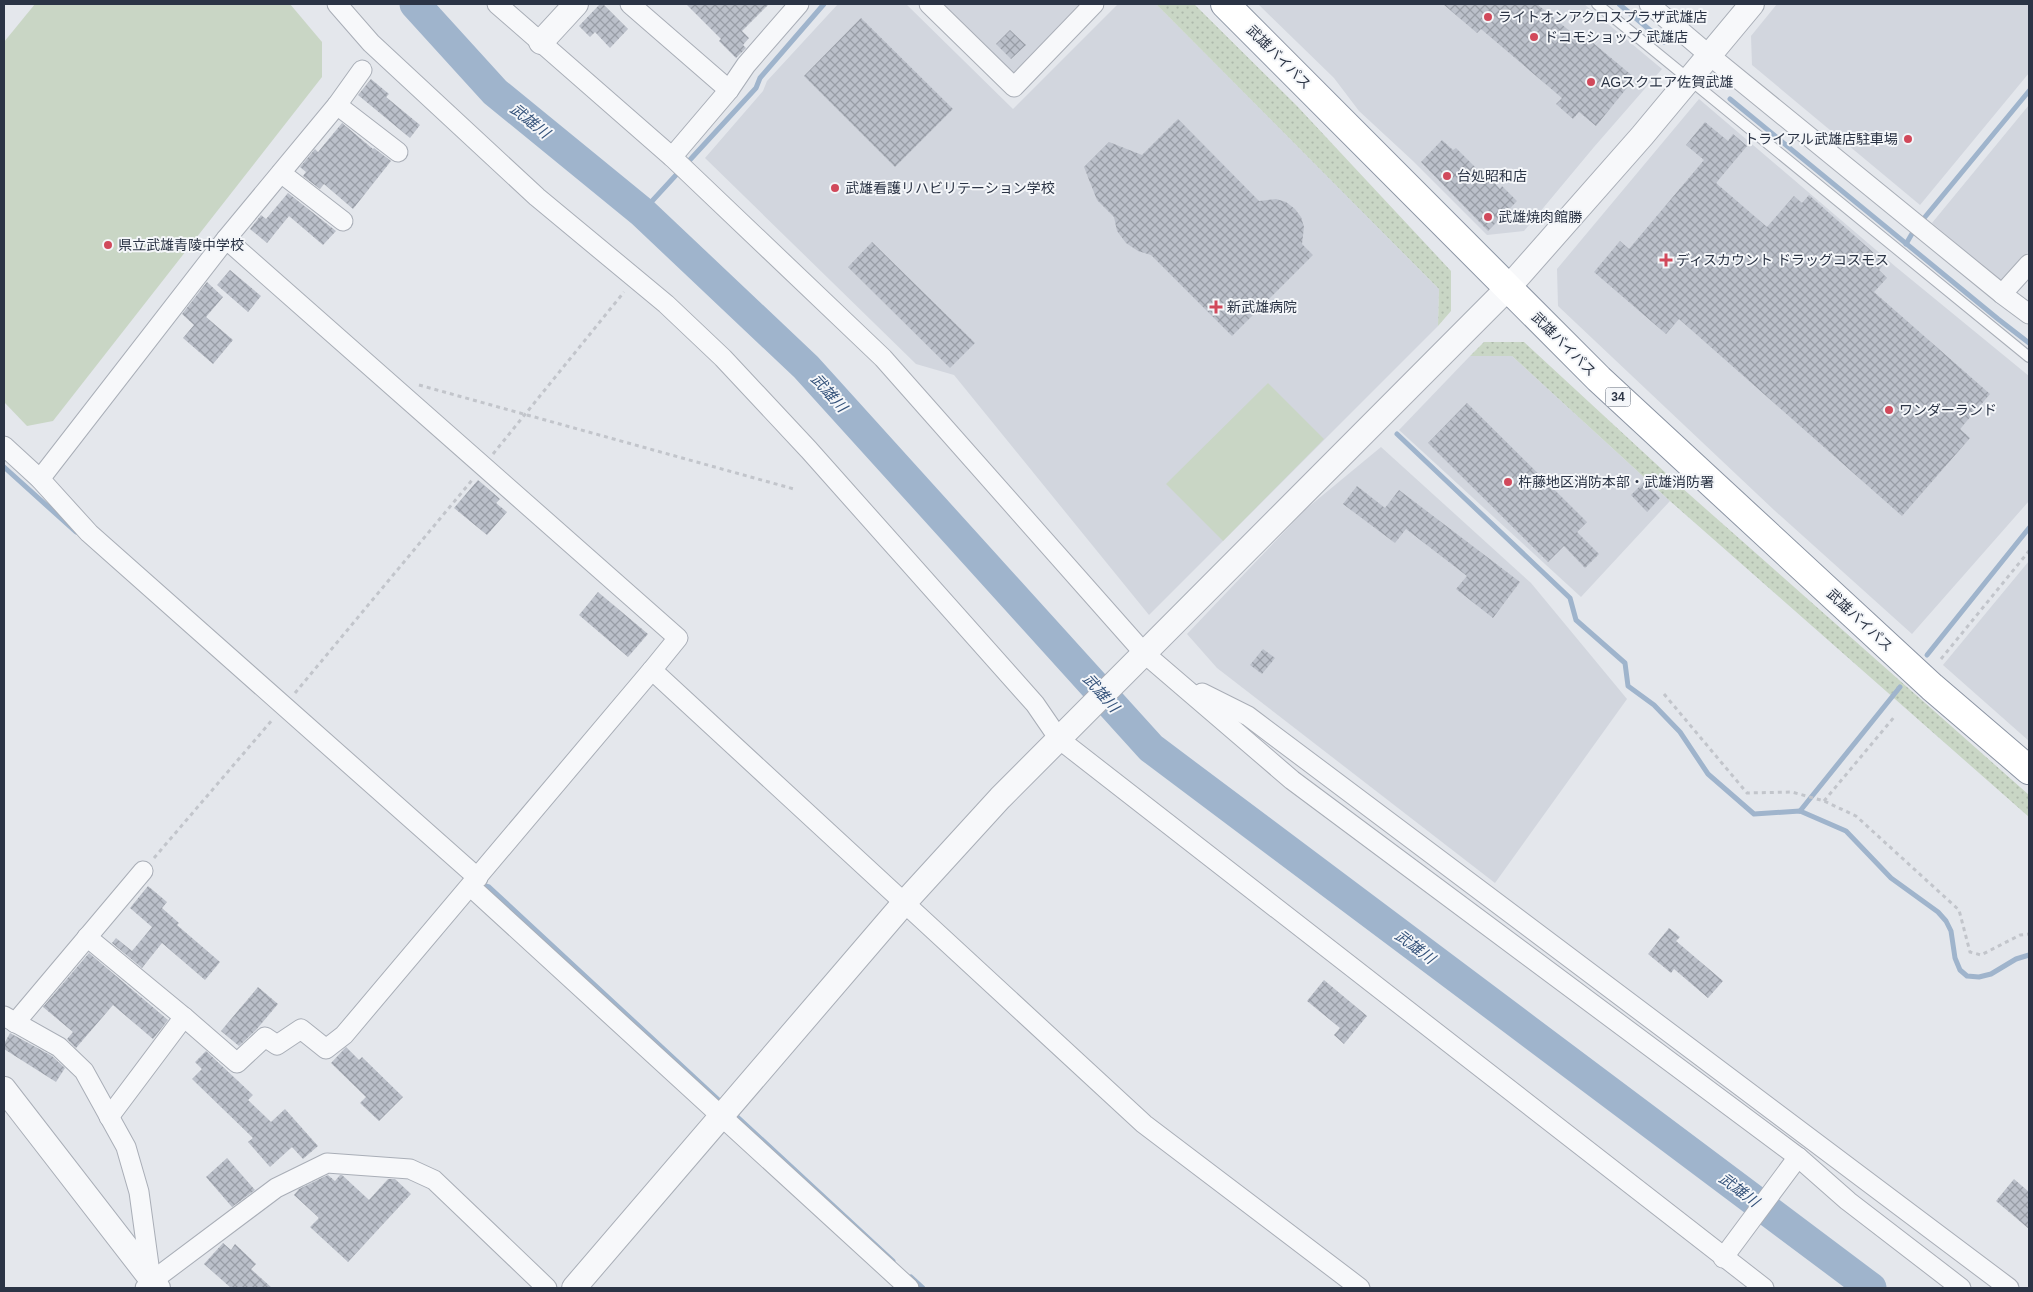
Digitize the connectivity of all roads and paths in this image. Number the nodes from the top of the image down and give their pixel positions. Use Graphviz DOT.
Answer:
graph roads {
  1 [pos="337,4"];
  2 [pos="498,4"];
  3 [pos="576,4"];
  4 [pos="630,4"];
  5 [pos="799,4"];
  6 [pos="929,4"];
  7 [pos="1094,4"];
  8 [pos="1226,4"];
  9 [pos="1596,4"];
  10 [pos="1649,4"];
  11 [pos="1752,4"];
  12 [pos="541,42"];
  13 [pos="1709,55"];
  14 [pos="362,70"];
  15 [pos="1688,80"];
  16 [pos="729,90"];
  17 [pos="337,105"];
  18 [pos="398,152"];
  19 [pos="672,157"];
  20 [pos="281,173"];
  21 [pos="343,221"];
  22 [pos="226,239"];
  23 [pos="2029,264"];
  24 [pos="1508,288"];
  25 [pos="625,292"];
  26 [pos="2002,294"];
  27 [pos="2029,314"];
  28 [pos="2029,357"];
  29 [pos="416,385"];
  30 [pos="525,415"];
  31 [pos="4,446"];
  32 [pos="483,466"];
  33 [pos="40,478"];
  34 [pos="794,489"];
  35 [pos="2029,551"];
  36 [pos="1143,655"];
  37 [pos="1941,659"];
  38 [pos="652,670"];
  39 [pos="1176,680"];
  40 [pos="1664,694"];
  41 [pos="280,711"];
  42 [pos="1895,716"];
  43 [pos="1061,737"];
  44 [pos="2029,770"];
  45 [pos="1824,801"];
  46 [pos="143,871"];
  47 [pos="474,882"];
  48 [pos="905,902"];
  49 [pos="2029,934"];
  50 [pos="87,937"];
  51 [pos="184,1017"];
  52 [pos="10,1020"];
  53 [pos="4,1089"];
  54 [pos="109,1117"];
  55 [pos="721,1117"];
  56 [pos="1798,1157"];
  57 [pos="1723,1258"];
  58 [pos="152,1286"];
  59 [pos="547,1288"];
  60 [pos="574,1288"];
  61 [pos="910,1288"];
  62 [pos="1360,1288"];
  63 [pos="1764,1288"];
  64 [pos="1961,1288"];
  65 [pos="2009,1288"];
  1 -- 43 [label="street"];
  2 -- 12 [label="street"];
  3 -- 12 [label="street"];
  4 -- 16 [label="street"];
  5 -- 16 [label="street"];
  6 -- 7 [label="street"];
  8 -- 24 [label="highway, 武雄バイパス / 34"];
  9 -- 15 [label="lane"];
  10 -- 13 [label="street"];
  11 -- 13 [label="street"];
  12 -- 19 [label="street"];
  13 -- 15 [label="street"];
  13 -- 26 [label="street"];
  14 -- 17 [label="street"];
  15 -- 24 [label="street"];
  15 -- 28 [label="lane"];
  16 -- 19 [label="street"];
  17 -- 18 [label="street"];
  17 -- 20 [label="street"];
  19 -- 36 [label="street"];
  20 -- 21 [label="street"];
  20 -- 22 [label="street"];
  22 -- 32 [label="street"];
  22 -- 33 [label="street"];
  23 -- 26 [label="street"];
  24 -- 36 [label="street"];
  24 -- 44 [label="highway, 武雄バイパス / 34"];
  25 -- 30 [label="path"];
  26 -- 27 [label="street"];
  29 -- 30 [label="path"];
  30 -- 32 [label="path"];
  30 -- 34 [label="path"];
  31 -- 33 [label="street"];
  32 -- 38 [label="street"];
  32 -- 41 [label="path"];
  33 -- 41 [label="street"];
  35 -- 37 [label="path"];
  36 -- 39 [label="street"];
  36 -- 43 [label="street"];
  38 -- 47 [label="street"];
  38 -- 48 [label="street"];
  39 -- 56 [label="street"];
  39 -- 65 [label="street"];
  40 -- 45 [label="path"];
  41 -- 46 [label="path"];
  41 -- 47 [label="street"];
  42 -- 45 [label="path"];
  43 -- 48 [label="street"];
  43 -- 57 [label="street"];
  45 -- 49 [label="path"];
  46 -- 50 [label="street"];
  47 -- 51 [label="street"];
  47 -- 55 [label="street"];
  48 -- 55 [label="street"];
  48 -- 62 [label="street"];
  50 -- 51 [label="street"];
  50 -- 52 [label="street"];
  51 -- 54 [label="street"];
  52 -- 54 [label="street"];
  53 -- 58 [label="street"];
  54 -- 58 [label="street"];
  55 -- 60 [label="street"];
  55 -- 61 [label="street"];
  56 -- 57 [label="street"];
  56 -- 64 [label="street"];
  57 -- 63 [label="street"];
  58 -- 59 [label="street"];
}
